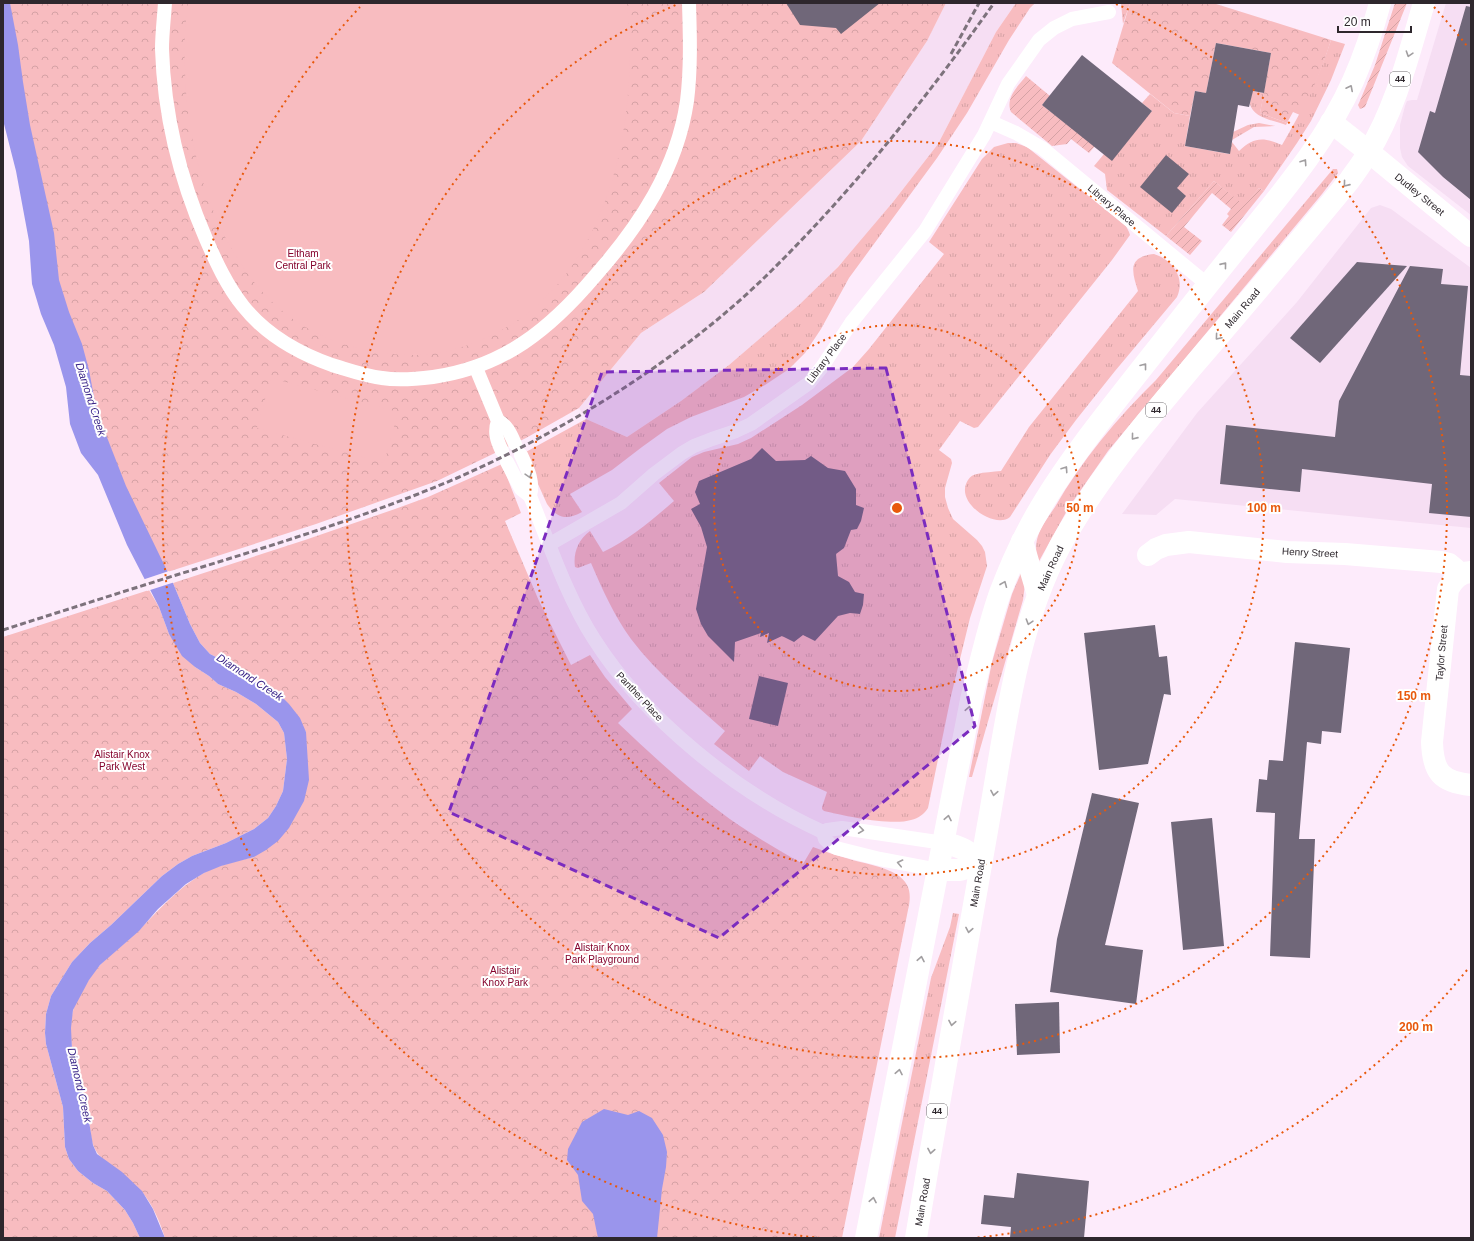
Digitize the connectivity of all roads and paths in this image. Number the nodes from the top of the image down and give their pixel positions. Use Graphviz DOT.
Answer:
graph roads {
  1 [pos="166,3"];
  2 [pos="689,3"];
  3 [pos="1380,3"];
  4 [pos="1424,3"];
  5 [pos="1109,12"];
  6 [pos="991,122"];
  7 [pos="1331,122"];
  8 [pos="1369,152"];
  9 [pos="1471,236"];
  10 [pos="1208,285"];
  11 [pos="476,368"];
  12 [pos="498,422"];
  13 [pos="530,496"];
  14 [pos="1022,541"];
  15 [pos="550,544"];
  16 [pos="1148,555"];
  17 [pos="1466,573"];
  18 [pos="1038,595"];
  19 [pos="1471,785"];
  20 [pos="823,832"];
  21 [pos="944,842"];
  22 [pos="981,864"];
  23 [pos="938,870"];
  24 [pos="866,1238"];
  25 [pos="916,1238"];
  1 -- 11 [label="lane"];
  2 -- 11 [label="lane"];
  7 -- 3 [label="main road, one-way"];
  4 -- 8 [label="main road, Main Road / 44, one-way"];
  5 -- 6 [label="lane, Library Place"];
  6 -- 10 [label="lane, Library Place"];
  6 -- 15 [label="lane, Library Place"];
  7 -- 8 [label="main road, Dudley Street"];
  10 -- 7 [label="main road, one-way"];
  8 -- 9 [label="main road, Dudley Street"];
  8 -- 18 [label="main road, Main Road / 44, one-way"];
  14 -- 10 [label="main road, one-way"];
  11 -- 12 [label="lane, Panther Place"];
  12 -- 13 [label="lane, Panther Place"];
  12 -- 13 [label="lane, Panther Place, one-way"];
  13 -- 15 [label="lane, Panther Place"];
  14 -- 18 [label="main road"];
  21 -- 14 [label="main road, one-way"];
  15 -- 20 [label="lane, Panther Place"];
  16 -- 17 [label="main road, Henry Street"];
  17 -- 19 [label="main road, Taylor Street"];
  18 -- 22 [label="main road, Main Road / 44, one-way"];
  20 -- 21 [label="lane, one-way"];
  23 -- 20 [label="lane, Panther Place, one-way"];
  21 -- 22 [label="main road"];
  21 -- 23 [label="main road"];
  22 -- 23 [label="main road"];
  22 -- 25 [label="main road, Main Road / 44, one-way"];
  24 -- 23 [label="main road, one-way"];
}
